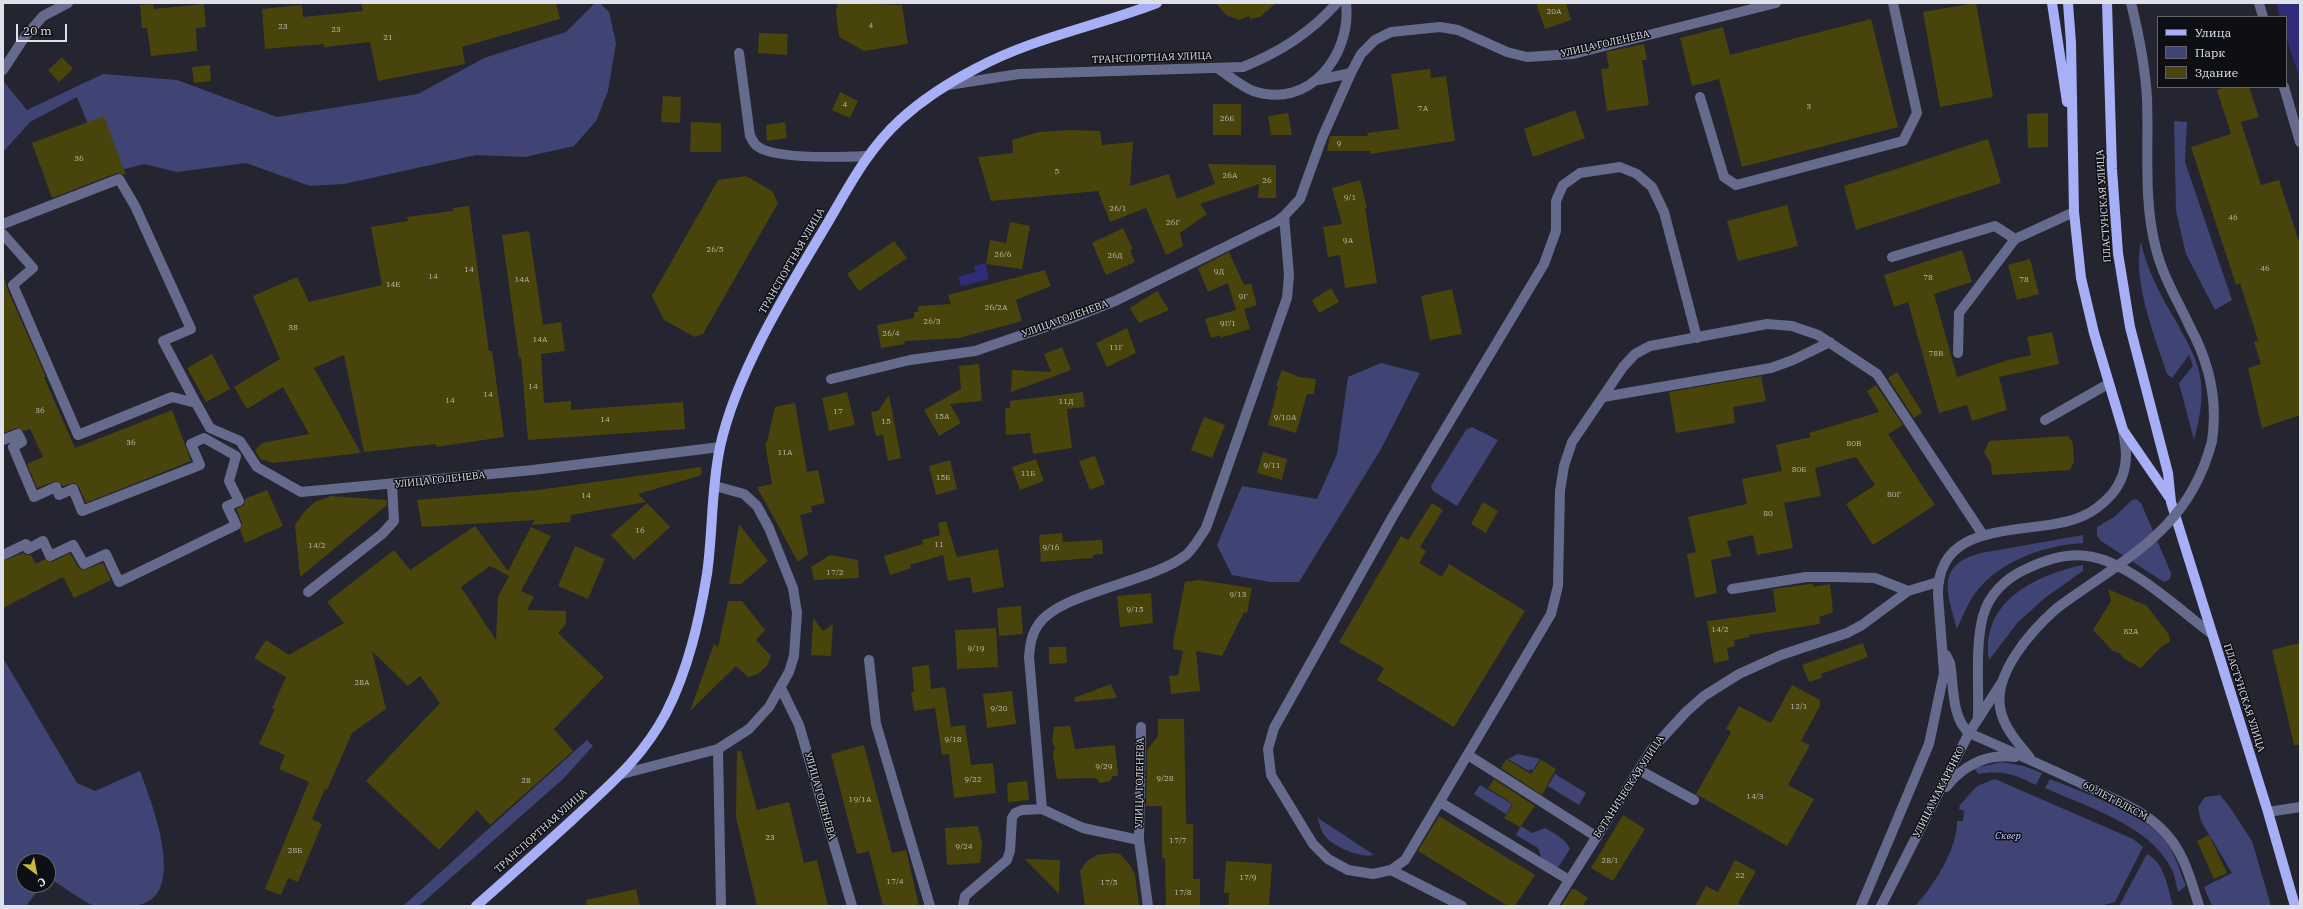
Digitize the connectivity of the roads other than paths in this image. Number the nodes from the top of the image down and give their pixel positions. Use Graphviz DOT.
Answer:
graph roads {
  1 [pos="68,3"];
  2 [pos="1157,3"];
  3 [pos="1337,3"];
  4 [pos="1346,3"];
  5 [pos="1776,3"];
  6 [pos="1893,3"];
  7 [pos="2053,3"];
  8 [pos="2068,3"];
  9 [pos="2107,3"];
  10 [pos="2131,3"];
  11 [pos="2259,3"];
  12 [pos="52,6"];
  13 [pos="2263,16"];
  14 [pos="739,53"];
  15 [pos="1217,68"];
  16 [pos="3,70"];
  17 [pos="1351,73"];
  18 [pos="1318,80"];
  19 [pos="948,85"];
  20 [pos="2284,88"];
  21 [pos="1700,97"];
  22 [pos="2300,142"];
  23 [pos="2073,148"];
  24 [pos="867,156"];
  25 [pos="2074,212"];
  26 [pos="1284,216"];
  27 [pos="3,224"];
  28 [pos="3,234"];
  29 [pos="2015,239"];
  30 [pos="1892,257"];
  31 [pos="1697,338"];
  32 [pos="1830,342"];
  33 [pos="1958,353"];
  34 [pos="831,379"];
  35 [pos="2108,384"];
  36 [pos="1603,398"];
  37 [pos="196,402"];
  38 [pos="2045,420"];
  39 [pos="2123,430"];
  40 [pos="3,440"];
  41 [pos="720,447"];
  42 [pos="392,485"];
  43 [pos="715,486"];
  44 [pos="2170,498"];
  45 [pos="1982,535"];
  46 [pos="3,556"];
  47 [pos="1938,582"];
  48 [pos="1732,589"];
  49 [pos="1908,591"];
  50 [pos="308,592"];
  51 [pos="2212,634"];
  52 [pos="1943,650"];
  53 [pos="869,660"];
  54 [pos="2002,682"];
  55 [pos="781,688"];
  56 [pos="1978,716"];
  57 [pos="1141,727"];
  58 [pos="1969,733"];
  59 [pos="718,749"];
  60 [pos="1468,755"];
  61 [pos="2031,760"];
  62 [pos="1639,770"];
  63 [pos="622,774"];
  64 [pos="1935,799"];
  65 [pos="1694,800"];
  66 [pos="1440,802"];
  67 [pos="2300,807"];
  68 [pos="1042,809"];
  69 [pos="2268,812"];
  70 [pos="1597,837"];
  71 [pos="1139,840"];
  72 [pos="1391,870"];
  73 [pos="1569,880"];
  74 [pos="1862,904"];
  75 [pos="476,906"];
  76 [pos="721,906"];
  77 [pos="852,906"];
  78 [pos="930,906"];
  79 [pos="963,906"];
  80 [pos="1148,906"];
  81 [pos="1462,906"];
  82 [pos="1553,906"];
  83 [pos="1881,906"];
  84 [pos="2199,906"];
  85 [pos="2295,906"];
  1 -- 12 [label="street"];
  2 -- 19 [label="main road, ТРАНСПОРТНАЯ УЛИЦА"];
  3 -- 15 [label="street, ТРАНСПОРТНАЯ УЛИЦА"];
  4 -- 18 [label="street"];
  5 -- 17 [label="street, УЛИЦА ГОЛЕНЕВА"];
  6 -- 21 [label="street"];
  7 -- 23 [label="main road, ПЛАСТУНСКАЯ УЛИЦА"];
  8 -- 23 [label="main road, ПЛАСТУНСКАЯ УЛИЦА"];
  9 -- 44 [label="main road, ПЛАСТУНСКАЯ УЛИЦА"];
  10 -- 54 [label="street, УЛИЦА МАКАРЕНКО, bridge"];
  11 -- 13 [label="street"];
  12 -- 16 [label="street"];
  14 -- 24 [label="street"];
  15 -- 18 [label="street"];
  15 -- 19 [label="street, ТРАНСПОРТНАЯ УЛИЦА"];
  17 -- 18 [label="street"];
  17 -- 26 [label="street, УЛИЦА ГОЛЕНЕВА"];
  19 -- 24 [label="main road, ТРАНСПОРТНАЯ УЛИЦА"];
  20 -- 22 [label="street"];
  23 -- 25 [label="main road, ПЛАСТУНСКАЯ УЛИЦА"];
  24 -- 41 [label="main road, ТРАНСПОРТНАЯ УЛИЦА"];
  25 -- 29 [label="street"];
  25 -- 35 [label="main road, ПЛАСТУНСКАЯ УЛИЦА"];
  26 -- 34 [label="street, УЛИЦА ГОЛЕНЕВА"];
  26 -- 68 [label="street"];
  27 -- 37 [label="street, УЛИЦА ГОЛЕНЕВА"];
  28 -- 37 [label="street"];
  29 -- 30 [label="street"];
  29 -- 33 [label="street"];
  31 -- 32 [label="street"];
  31 -- 36 [label="street"];
  31 -- 72 [label="street"];
  32 -- 36 [label="street"];
  32 -- 45 [label="street"];
  35 -- 38 [label="street"];
  35 -- 39 [label="main road, ПЛАСТУНСКАЯ УЛИЦА"];
  36 -- 60 [label="street"];
  37 -- 42 [label="street, УЛИЦА ГОЛЕНЕВА"];
  39 -- 44 [label="main road, ПЛАСТУНСКАЯ УЛИЦА"];
  39 -- 45 [label="street"];
  40 -- 46 [label="street"];
  41 -- 42 [label="street, УЛИЦА ГОЛЕНЕВА"];
  41 -- 43 [label="main road, ТРАНСПОРТНАЯ УЛИЦА"];
  42 -- 50 [label="street"];
  43 -- 55 [label="street, ТРАНСПОРТНАЯ УЛИЦА"];
  43 -- 63 [label="main road, ТРАНСПОРТНАЯ УЛИЦА"];
  44 -- 51 [label="main road, ПЛАСТУНСКАЯ УЛИЦА"];
  45 -- 47 [label="street"];
  47 -- 49 [label="street, БОТАНИЧЕСКАЯ УЛИЦА"];
  47 -- 52 [label="street"];
  48 -- 49 [label="street"];
  49 -- 62 [label="street, БОТАНИЧЕСКАЯ УЛИЦА"];
  51 -- 56 [label="street"];
  51 -- 69 [label="main road, ПЛАСТУНСКАЯ УЛИЦА"];
  52 -- 58 [label="street"];
  52 -- 74 [label="street"];
  53 -- 78 [label="street"];
  54 -- 56 [label="street, УЛИЦА МАКАРЕНКО"];
  54 -- 61 [label="street"];
  55 -- 59 [label="street, ТРАНСПОРТНАЯ УЛИЦА"];
  55 -- 77 [label="street, УЛИЦА ГОЛЕНЕВА"];
  56 -- 58 [label="street, УЛИЦА МАКАРЕНКО"];
  57 -- 71 [label="street, УЛИЦА ГОЛЕНЕВА"];
  58 -- 61 [label="street"];
  58 -- 64 [label="street, УЛИЦА МАКАРЕНКО"];
  59 -- 63 [label="street, ТРАНСПОРТНАЯ УЛИЦА"];
  59 -- 76 [label="street"];
  60 -- 66 [label="street"];
  60 -- 70 [label="street"];
  61 -- 64 [label="street"];
  61 -- 84 [label="street, 60 ЛЕТ ВЛКСМ"];
  62 -- 65 [label="street"];
  62 -- 70 [label="street, БОТАНИЧЕСКАЯ УЛИЦА"];
  63 -- 75 [label="main road, ТРАНСПОРТНАЯ УЛИЦА"];
  64 -- 83 [label="street, УЛИЦА МАКАРЕНКО"];
  66 -- 72 [label="street"];
  66 -- 73 [label="street"];
  67 -- 69 [label="street"];
  68 -- 71 [label="street, УЛИЦА ГОЛЕНЕВА"];
  68 -- 79 [label="street, УЛИЦА ГОЛЕНЕВА"];
  69 -- 85 [label="main road, ПЛАСТУНСКАЯ УЛИЦА"];
  70 -- 73 [label="street, БОТАНИЧЕСКАЯ УЛИЦА"];
  71 -- 80 [label="street, УЛИЦА ГОЛЕНЕВА"];
  72 -- 81 [label="street"];
  73 -- 82 [label="street, БОТАНИЧЕСКАЯ УЛИЦА"];
}
